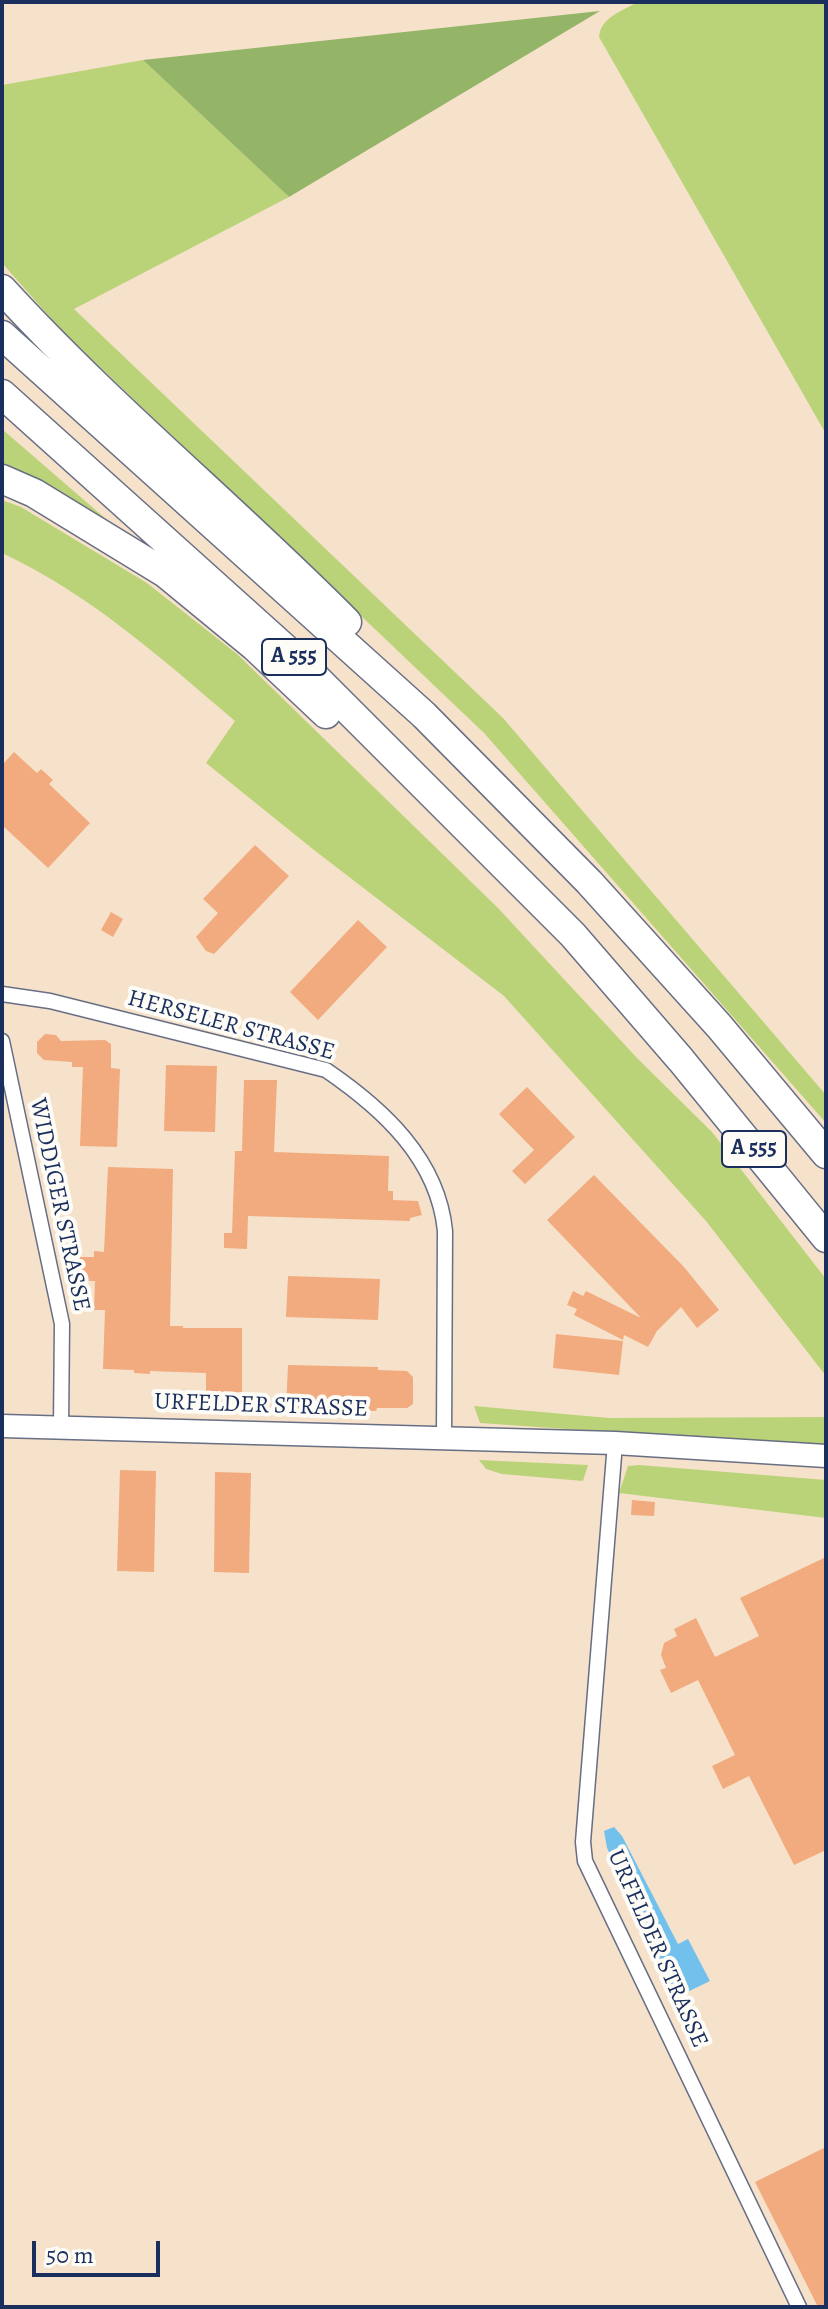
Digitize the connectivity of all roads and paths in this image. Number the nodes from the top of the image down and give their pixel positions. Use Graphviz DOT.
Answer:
graph roads {
  1 [pos="2,289"];
  2 [pos="2,335"];
  3 [pos="2,394"];
  4 [pos="2,479"];
  5 [pos="424,715"];
  6 [pos="573,935"];
  7 [pos="2,994"];
  8 [pos="2,1041"];
  9 [pos="826,1154"];
  10 [pos="826,1238"];
  11 [pos="2,1426"];
  12 [pos="61,1427"];
  13 [pos="444,1437"];
  14 [pos="615,1443"];
  15 [pos="826,1456"];
  16 [pos="799,2307"];
  1 -- 5 [label="highway"];
  2 -- 5 [label="highway, A 555"];
  3 -- 6 [label="highway, A 555"];
  4 -- 6 [label="highway"];
  5 -- 9 [label="highway, A 555"];
  6 -- 10 [label="highway, A 555"];
  7 -- 13 [label="street, HERSELER STRASSE"];
  8 -- 12 [label="street, WIDDIGER STRASSE"];
  11 -- 12 [label="main road, URFELDER STRASSE"];
  12 -- 13 [label="main road, URFELDER STRASSE"];
  13 -- 14 [label="main road, URFELDER STRASSE"];
  14 -- 15 [label="main road, URFELDER STRASSE"];
  14 -- 16 [label="street, URFELDER STRASSE"];
}
